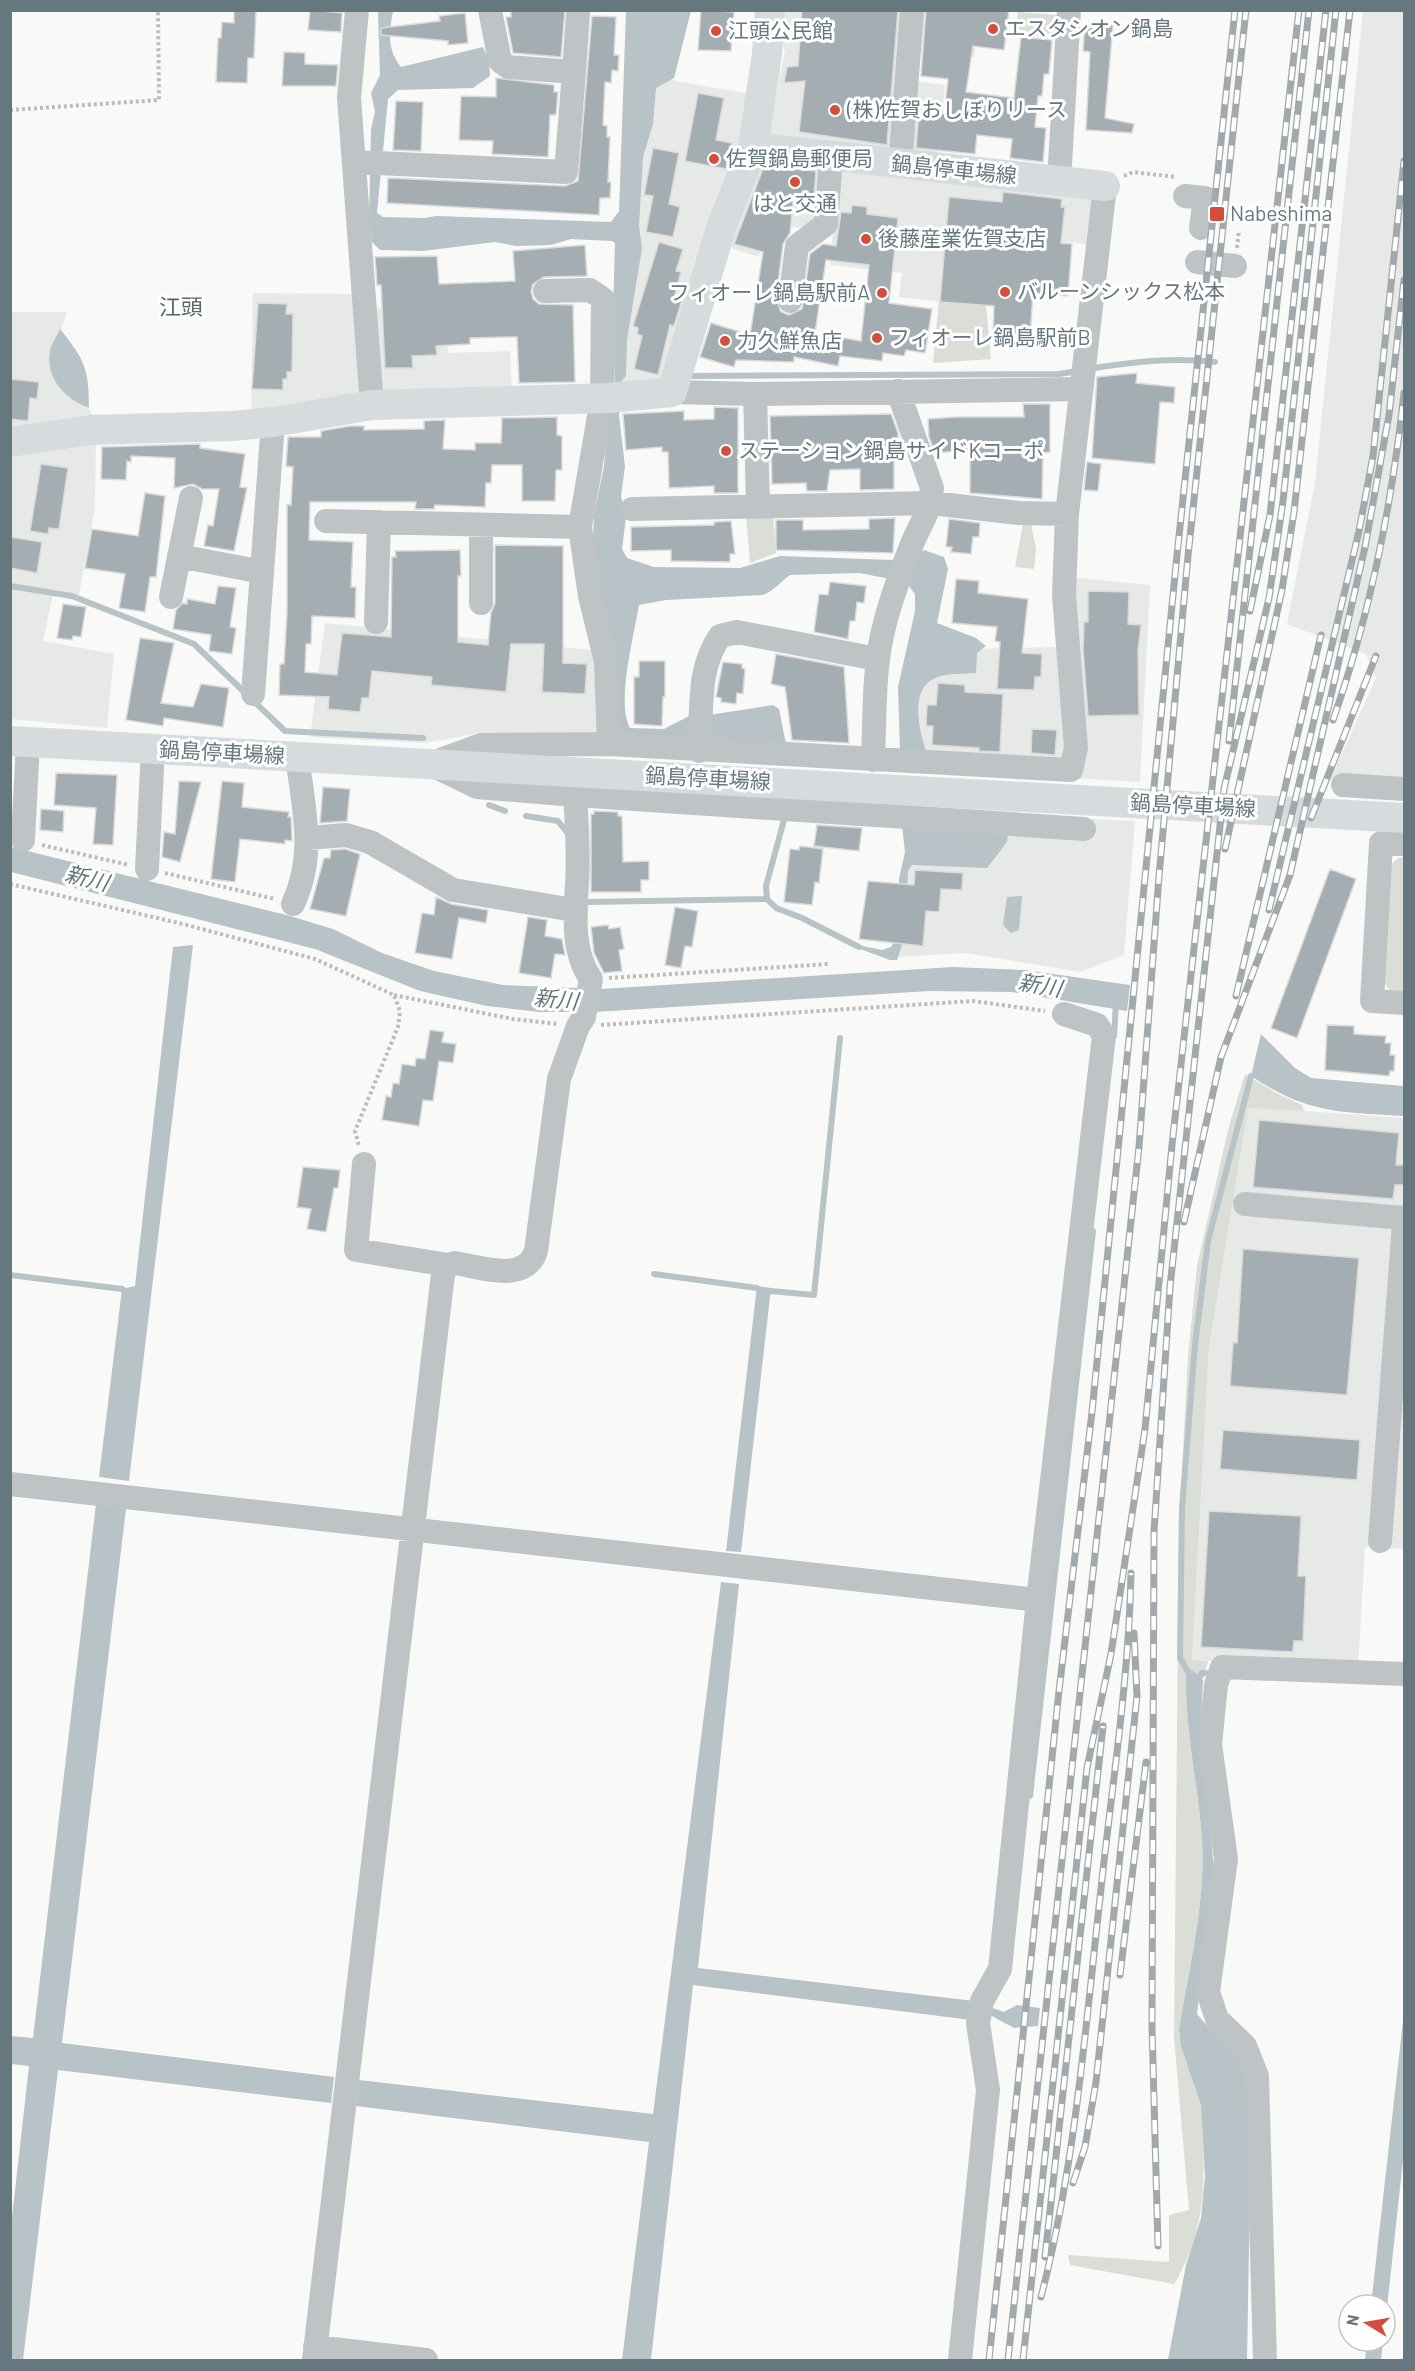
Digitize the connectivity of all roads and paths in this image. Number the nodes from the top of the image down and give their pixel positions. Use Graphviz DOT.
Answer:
graph roads {
  1 [pos="158,10"];
  2 [pos="357,10"];
  3 [pos="490,10"];
  4 [pos="770,10"];
  5 [pos="912,10"];
  6 [pos="1069,10"];
  7 [pos="578,14"];
  8 [pos="574,72"];
  9 [pos="10,110"];
  10 [pos="753,147"];
  11 [pos="831,157"];
  12 [pos="360,162"];
  13 [pos="900,166"];
  14 [pos="1059,181"];
  15 [pos="1105,186"];
  16 [pos="1185,196"];
  17 [pos="1201,228"];
  18 [pos="1197,262"];
  19 [pos="1235,266"];
  20 [pos="545,291"];
  21 [pos="790,301"];
  22 [pos="1082,377"];
  23 [pos="898,391"];
  24 [pos="672,392"];
  25 [pos="755,394"];
  26 [pos="612,398"];
  27 [pos="372,405"];
  28 [pos="273,422"];
  29 [pos="10,442"];
  30 [pos="191,498"];
  31 [pos="931,503"];
  32 [pos="758,507"];
  33 [pos="632,509"];
  34 [pos="1067,514"];
  35 [pos="326,521"];
  36 [pos="379,522"];
  37 [pos="482,525"];
  38 [pos="580,527"];
  39 [pos="179,556"];
  40 [pos="262,572"];
  41 [pos="171,597"];
  42 [pos="481,603"];
  43 [pos="376,622"];
  44 [pos="877,659"];
  45 [pos="253,694"];
  46 [pos="19,741"];
  47 [pos="609,744"];
  48 [pos="699,748"];
  49 [pos="153,749"];
  50 [pos="297,757"];
  51 [pos="873,760"];
  52 [pos="430,764"];
  53 [pos="1343,785"];
  54 [pos="1404,789"];
  55 [pos="575,795"];
  56 [pos="1404,818"];
  57 [pos="1084,829"];
  58 [pos="308,838"];
  59 [pos="23,840"];
  60 [pos="1404,844"];
  61 [pos="147,869"];
  62 [pos="10,884"];
  63 [pos="293,904"];
  64 [pos="574,910"];
  65 [pos="829,964"];
  66 [pos="590,982"];
  67 [pos="394,995"];
  68 [pos="1404,1004"];
  69 [pos="1064,1014"];
  70 [pos="581,1022"];
  71 [pos="364,1164"];
  72 [pos="1245,1204"];
  73 [pos="1404,1218"];
  74 [pos="1404,1224"];
  75 [pos="448,1265"];
  76 [pos="10,1484"];
  77 [pos="414,1528"];
  78 [pos="1380,1541"];
  79 [pos="1038,1600"];
  80 [pos="1404,1674"];
  81 [pos="314,2354"];
  82 [pos="426,2361"];
  83 [pos="960,2361"];
  84 [pos="1265,2361"];
  1 -- 9 [label="path"];
  2 -- 12 [label="street"];
  3 -- 8 [label="street"];
  4 -- 10 [label="main road"];
  5 -- 13 [label="street"];
  6 -- 14 [label="street"];
  7 -- 8 [label="street"];
  8 -- 12 [label="street"];
  10 -- 11 [label="main road, 鍋島停車場線"];
  10 -- 24 [label="main road"];
  11 -- 13 [label="main road, 鍋島停車場線"];
  11 -- 21 [label="street"];
  12 -- 27 [label="street"];
  13 -- 14 [label="main road, 鍋島停車場線"];
  14 -- 15 [label="main road, 鍋島停車場線"];
  15 -- 16 [label="path"];
  15 -- 22 [label="street"];
  16 -- 17 [label="street"];
  18 -- 19 [label="street"];
  20 -- 26 [label="street"];
  22 -- 23 [label="street"];
  22 -- 34 [label="street"];
  23 -- 25 [label="street"];
  23 -- 31 [label="street"];
  24 -- 25 [label="street"];
  24 -- 26 [label="main road"];
  25 -- 32 [label="street"];
  26 -- 27 [label="main road"];
  26 -- 38 [label="street"];
  27 -- 28 [label="main road"];
  28 -- 29 [label="main road"];
  28 -- 40 [label="street"];
  30 -- 39 [label="street"];
  31 -- 32 [label="street"];
  31 -- 34 [label="street"];
  31 -- 44 [label="street"];
  32 -- 33 [label="street"];
  34 -- 51 [label="street"];
  35 -- 36 [label="street"];
  36 -- 37 [label="street"];
  36 -- 43 [label="street"];
  37 -- 38 [label="street"];
  37 -- 42 [label="street"];
  38 -- 47 [label="street"];
  39 -- 40 [label="street"];
  39 -- 41 [label="street"];
  40 -- 45 [label="street"];
  44 -- 48 [label="street"];
  44 -- 51 [label="street"];
  46 -- 49 [label="main road, 鍋島停車場線"];
  46 -- 59 [label="street"];
  47 -- 48 [label="street"];
  47 -- 52 [label="street"];
  48 -- 51 [label="street"];
  49 -- 50 [label="main road, 鍋島停車場線"];
  49 -- 61 [label="street"];
  50 -- 52 [label="main road, 鍋島停車場線"];
  50 -- 58 [label="street"];
  52 -- 55 [label="street"];
  52 -- 56 [label="main road, 鍋島停車場線"];
  53 -- 54 [label="street"];
  55 -- 57 [label="street"];
  55 -- 64 [label="street"];
  58 -- 63 [label="street"];
  58 -- 64 [label="street"];
  60 -- 68 [label="street"];
  62 -- 67 [label="path"];
  64 -- 66 [label="street"];
  65 -- 66 [label="path"];
  66 -- 70 [label="street"];
  67 -- 70 [label="path"];
  67 -- 71 [label="path"];
  69 -- 70 [label="path"];
  69 -- 79 [label="street"];
  70 -- 75 [label="street"];
  71 -- 75 [label="street"];
  72 -- 73 [label="street"];
  74 -- 78 [label="street"];
  75 -- 77 [label="street"];
  76 -- 77 [label="street"];
  77 -- 79 [label="street"];
  77 -- 81 [label="street"];
  79 -- 83 [label="street"];
  80 -- 84 [label="street"];
  81 -- 82 [label="street"];
}
